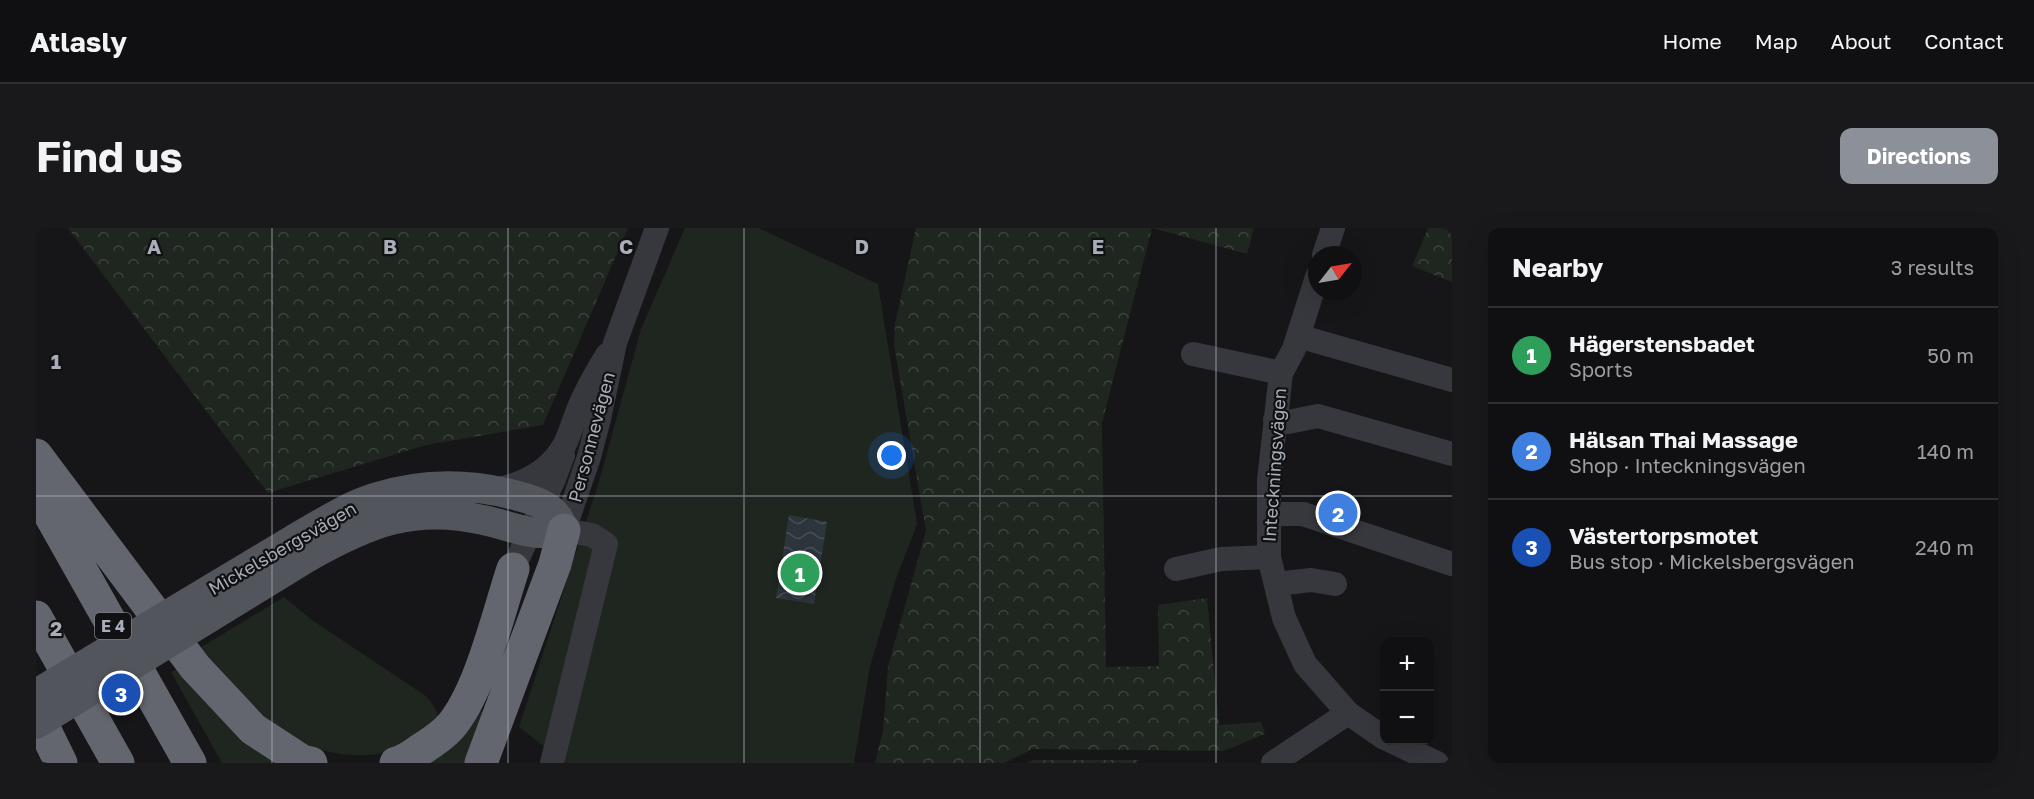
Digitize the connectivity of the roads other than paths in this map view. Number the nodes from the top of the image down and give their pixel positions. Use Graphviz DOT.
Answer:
graph roads {
  1 [pos="657,228"];
  2 [pos="1333,228"];
  3 [pos="1327,246"];
  4 [pos="1310,300"];
  5 [pos="1298,336"];
  6 [pos="615,343"];
  7 [pos="1193,354"];
  8 [pos="1281,373"];
  9 [pos="1452,380"];
  10 [pos="1275,420"];
  11 [pos="572,427"];
  12 [pos="1452,454"];
  13 [pos="36,455"];
  14 [pos="36,490"];
  15 [pos="493,490"];
  16 [pos="542,504"];
  17 [pos="1269,514"];
  18 [pos="483,520"];
  19 [pos="564,530"];
  20 [pos="530,533"];
  21 [pos="302,548"];
  22 [pos="1269,557"];
  23 [pos="1452,564"];
  24 [pos="1176,568"];
  25 [pos="513,569"];
  26 [pos="1276,584"];
  27 [pos="1335,584"];
  28 [pos="36,617"];
  29 [pos="36,694"];
  30 [pos="1347,713"];
  31 [pos="38,722"];
  32 [pos="1380,735"];
  33 [pos="1398,745"];
  34 [pos="61,763"];
  35 [pos="118,763"];
  36 [pos="190,763"];
  37 [pos="311,763"];
  38 [pos="396,763"];
  39 [pos="481,763"];
  40 [pos="552,763"];
  41 [pos="1273,763"];
  42 [pos="1437,763"];
  1 -- 6 [label="street, Personnevägen"];
  2 -- 3 [label="street"];
  4 -- 5 [label="street, Inteckningsvägen"];
  5 -- 8 [label="street, Inteckningsvägen"];
  5 -- 9 [label="street"];
  6 -- 11 [label="street, Personnevägen"];
  6 -- 19 [label="street, Personnevägen"];
  7 -- 8 [label="street, Inteckningsvägen"];
  8 -- 10 [label="street, Inteckningsvägen"];
  10 -- 12 [label="street"];
  10 -- 17 [label="street, Inteckningsvägen"];
  11 -- 15 [label="street, Personnevägen"];
  11 -- 16 [label="street, Personnevägen"];
  13 -- 37 [label="highway"];
  14 -- 36 [label="highway, E 4"];
  15 -- 16 [label="main road, Mickelsbergsvägen"];
  15 -- 21 [label="main road, Mickelsbergsvägen"];
  16 -- 19 [label="main road, Mickelsbergsvägen"];
  16 -- 20 [label="street, Personnevägen"];
  17 -- 22 [label="street, Inteckningsvägen"];
  17 -- 23 [label="street"];
  18 -- 20 [label="main road, Mickelsbergsvägen"];
  18 -- 21 [label="main road, Mickelsbergsvägen"];
  18 -- 25 [label="main road"];
  19 -- 20 [label="main road, Mickelsbergsvägen"];
  19 -- 39 [label="highway"];
  19 -- 40 [label="street"];
  20 -- 25 [label="street, Personnevägen"];
  21 -- 29 [label="main road, Mickelsbergsvägen, bridge"];
  21 -- 31 [label="main road, Mickelsbergsvägen, bridge"];
  22 -- 24 [label="street, Inteckningsvägen"];
  22 -- 26 [label="street, Inteckningsvägen"];
  25 -- 38 [label="highway"];
  26 -- 27 [label="street"];
  26 -- 30 [label="street, Inteckningsvägen"];
  28 -- 35 [label="highway"];
  30 -- 32 [label="street, Inteckningsvägen"];
  30 -- 41 [label="street"];
  31 -- 34 [label="highway"];
  33 -- 42 [label="street"];
}
